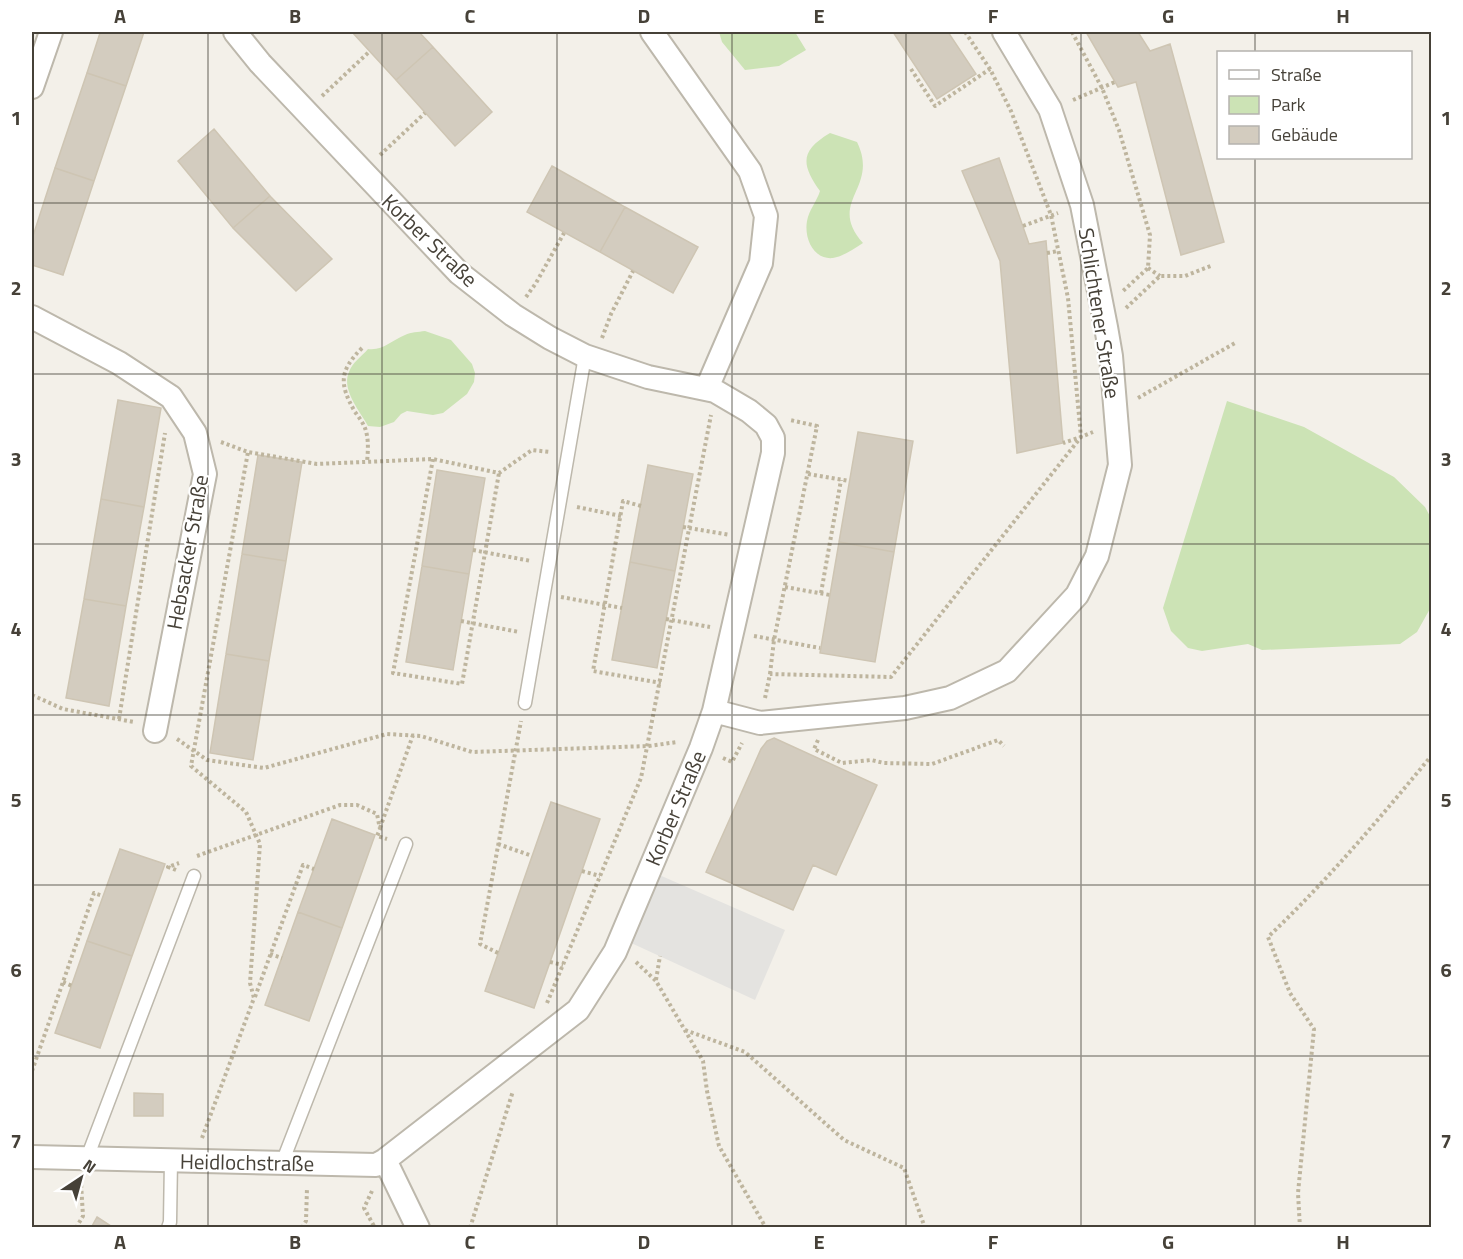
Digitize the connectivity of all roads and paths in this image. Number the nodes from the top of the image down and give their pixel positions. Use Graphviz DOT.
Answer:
graph roads {
  1 [pos="51,32"];
  2 [pos="235,32"];
  3 [pos="652,32"];
  4 [pos="965,32"];
  5 [pos="1004,32"];
  6 [pos="1072,32"];
  7 [pos="370,51"];
  8 [pos="911,69"];
  9 [pos="990,69"];
  10 [pos="1115,82"];
  11 [pos="32,87"];
  12 [pos="1102,88"];
  13 [pos="1094,91"];
  14 [pos="305,112"];
  15 [pos="425,113"];
  16 [pos="361,172"];
  17 [pos="1082,205"];
  18 [pos="1051,215"];
  19 [pos="1023,226"];
  20 [pos="564,232"];
  21 [pos="1058,251"];
  22 [pos="1047,253"];
  23 [pos="1213,265"];
  24 [pos="1148,268"];
  25 [pos="633,271"];
  26 [pos="1160,276"];
  27 [pos="513,315"];
  28 [pos="32,317"];
  29 [pos="1104,318"];
  30 [pos="1235,343"];
  31 [pos="362,348"];
  32 [pos="590,358"];
  33 [pos="711,390"];
  34 [pos="171,397"];
  35 [pos="1115,411"];
  36 [pos="766,426"];
  37 [pos="195,434"];
  38 [pos="1081,437"];
  39 [pos="1063,443"];
  40 [pos="248,452"];
  41 [pos="567,455"];
  42 [pos="433,459"];
  43 [pos="367,462"];
  44 [pos="499,473"];
  45 [pos="808,474"];
  46 [pos="841,480"];
  47 [pos="849,481"];
  48 [pos="559,504"];
  49 [pos="641,506"];
  50 [pos="621,516"];
  51 [pos="683,527"];
  52 [pos="689,528"];
  53 [pos="753,539"];
  54 [pos="473,550"];
  55 [pos="485,552"];
  56 [pos="548,564"];
  57 [pos="785,587"];
  58 [pos="821,593"];
  59 [pos="543,594"];
  60 [pos="830,595"];
  61 [pos="605,605"];
  62 [pos="622,608"];
  63 [pos="666,619"];
  64 [pos="672,620"];
  65 [pos="461,621"];
  66 [pos="472,624"];
  67 [pos="732,632"];
  68 [pos="536,635"];
  69 [pos="774,640"];
  70 [pos="820,648"];
  71 [pos="770,674"];
  72 [pos="661,682"];
  73 [pos="32,694"];
  74 [pos="525,703"];
  75 [pos="714,711"];
  76 [pos="118,719"];
  77 [pos="760,723"];
  78 [pos="155,729"];
  79 [pos="413,735"];
  80 [pos="649,746"];
  81 [pos="1004,746"];
  82 [pos="701,748"];
  83 [pos="516,751"];
  84 [pos="194,752"];
  85 [pos="1431,755"];
  86 [pos="843,763"];
  87 [pos="380,829"];
  88 [pos="256,835"];
  89 [pos="406,844"];
  90 [pos="498,844"];
  91 [pos="532,856"];
  92 [pos="190,859"];
  93 [pos="179,863"];
  94 [pos="314,869"];
  95 [pos="582,872"];
  96 [pos="194,876"];
  97 [pos="600,876"];
  98 [pos="103,896"];
  99 [pos="615,952"];
  100 [pos="498,953"];
  101 [pos="270,954"];
  102 [pos="660,956"];
  103 [pos="282,958"];
  104 [pos="550,962"];
  105 [pos="563,964"];
  106 [pos="656,981"];
  107 [pos="63,982"];
  108 [pos="72,986"];
  109 [pos="254,998"];
  110 [pos="545,1007"];
  111 [pos="685,1030"];
  112 [pos="32,1071"];
  113 [pos="515,1085"];
  114 [pos="32,1157"];
  115 [pos="83,1158"];
  116 [pos="182,1160"];
  117 [pos="385,1160"];
  118 [pos="282,1163"];
  119 [pos="307,1163"];
  120 [pos="411,1223"];
  121 [pos="76,1227"];
  122 [pos="168,1227"];
  123 [pos="302,1227"];
  124 [pos="470,1227"];
  125 [pos="766,1227"];
  126 [pos="925,1227"];
  127 [pos="1300,1227"];
  1 -- 11 [label="street"];
  2 -- 14 [label="street, Korber Straße"];
  3 -- 33 [label="street"];
  4 -- 9 [label="path"];
  5 -- 17 [label="street, Schlichtener Straße"];
  6 -- 12 [label="path"];
  7 -- 14 [label="path"];
  8 -- 9 [label="path"];
  9 -- 18 [label="path"];
  10 -- 12 [label="path"];
  12 -- 13 [label="path"];
  12 -- 24 [label="path"];
  14 -- 16 [label="street, Korber Straße"];
  15 -- 16 [label="path"];
  16 -- 27 [label="street, Korber Straße"];
  17 -- 18 [label="path"];
  17 -- 29 [label="street, Schlichtener Straße"];
  18 -- 19 [label="path"];
  18 -- 21 [label="path"];
  20 -- 27 [label="path"];
  21 -- 22 [label="path"];
  21 -- 38 [label="path"];
  23 -- 26 [label="path"];
  24 -- 26 [label="path"];
  24 -- 29 [label="path"];
  25 -- 32 [label="path"];
  26 -- 29 [label="path"];
  27 -- 32 [label="street, Korber Straße"];
  28 -- 34 [label="street, Hebsacker Straße"];
  29 -- 35 [label="street, Schlichtener Straße"];
  30 -- 35 [label="path"];
  31 -- 43 [label="path"];
  32 -- 33 [label="street, Korber Straße"];
  32 -- 41 [label="lane"];
  33 -- 36 [label="street, Korber Straße"];
  33 -- 52 [label="path"];
  34 -- 37 [label="street, Hebsacker Straße"];
  34 -- 76 [label="path"];
  35 -- 38 [label="path"];
  35 -- 77 [label="street, Schlichtener Straße"];
  36 -- 45 [label="path"];
  36 -- 53 [label="street, Korber Straße"];
  37 -- 40 [label="path"];
  37 -- 78 [label="street, Hebsacker Straße"];
  38 -- 39 [label="path"];
  38 -- 71 [label="path"];
  40 -- 43 [label="path"];
  40 -- 84 [label="path"];
  41 -- 44 [label="path"];
  41 -- 48 [label="lane"];
  42 -- 43 [label="path"];
  42 -- 44 [label="path"];
  42 -- 66 [label="path"];
  44 -- 55 [label="path"];
  45 -- 46 [label="path"];
  45 -- 57 [label="path"];
  46 -- 47 [label="path"];
  46 -- 58 [label="path"];
  48 -- 50 [label="path"];
  48 -- 56 [label="lane"];
  49 -- 50 [label="path"];
  50 -- 61 [label="path"];
  51 -- 52 [label="path"];
  52 -- 53 [label="path"];
  52 -- 64 [label="path"];
  53 -- 67 [label="street, Korber Straße"];
  54 -- 55 [label="path"];
  55 -- 56 [label="path"];
  55 -- 66 [label="path"];
  56 -- 59 [label="lane"];
  57 -- 58 [label="path"];
  57 -- 69 [label="path"];
  58 -- 60 [label="path"];
  59 -- 61 [label="path"];
  59 -- 68 [label="lane"];
  61 -- 62 [label="path"];
  61 -- 72 [label="path"];
  63 -- 64 [label="path"];
  64 -- 67 [label="path"];
  64 -- 72 [label="path"];
  65 -- 66 [label="path"];
  66 -- 68 [label="path"];
  67 -- 69 [label="path"];
  67 -- 75 [label="street, Korber Straße"];
  68 -- 74 [label="lane"];
  69 -- 70 [label="path"];
  69 -- 71 [label="path"];
  71 -- 77 [label="path"];
  72 -- 80 [label="path"];
  73 -- 76 [label="path"];
  74 -- 83 [label="path"];
  75 -- 77 [label="street, Schlichtener Straße"];
  75 -- 82 [label="street, Korber Straße"];
  76 -- 78 [label="path"];
  77 -- 82 [label="path"];
  78 -- 84 [label="path"];
  79 -- 83 [label="path"];
  79 -- 84 [label="path"];
  79 -- 87 [label="path"];
  80 -- 82 [label="path"];
  80 -- 83 [label="path"];
  80 -- 97 [label="path"];
  81 -- 86 [label="path"];
  82 -- 99 [label="street, Korber Straße"];
  83 -- 90 [label="path"];
  84 -- 88 [label="path"];
  85 -- 127 [label="path"];
  87 -- 88 [label="path"];
  87 -- 89 [label="path"];
  88 -- 92 [label="path"];
  88 -- 109 [label="path"];
  89 -- 118 [label="lane"];
  90 -- 91 [label="path"];
  90 -- 100 [label="path"];
  93 -- 96 [label="path"];
  94 -- 101 [label="path"];
  95 -- 97 [label="path"];
  96 -- 115 [label="lane"];
  97 -- 105 [label="path"];
  98 -- 107 [label="path"];
  99 -- 106 [label="path"];
  99 -- 117 [label="street, Korber Straße"];
  101 -- 103 [label="path"];
  101 -- 109 [label="path"];
  102 -- 106 [label="path"];
  104 -- 105 [label="path"];
  105 -- 110 [label="path"];
  106 -- 111 [label="path"];
  107 -- 108 [label="path"];
  107 -- 112 [label="path"];
  109 -- 116 [label="path"];
  111 -- 125 [label="path"];
  111 -- 126 [label="path"];
  113 -- 124 [label="path"];
  114 -- 115 [label="street, Heidlochstraße"];
  115 -- 116 [label="street, Heidlochstraße"];
  115 -- 121 [label="path"];
  116 -- 118 [label="street, Heidlochstraße"];
  116 -- 122 [label="lane"];
  117 -- 119 [label="street, Heidlochstraße"];
  117 -- 120 [label="street"];
  118 -- 119 [label="street, Heidlochstraße"];
  119 -- 123 [label="path"];
}
